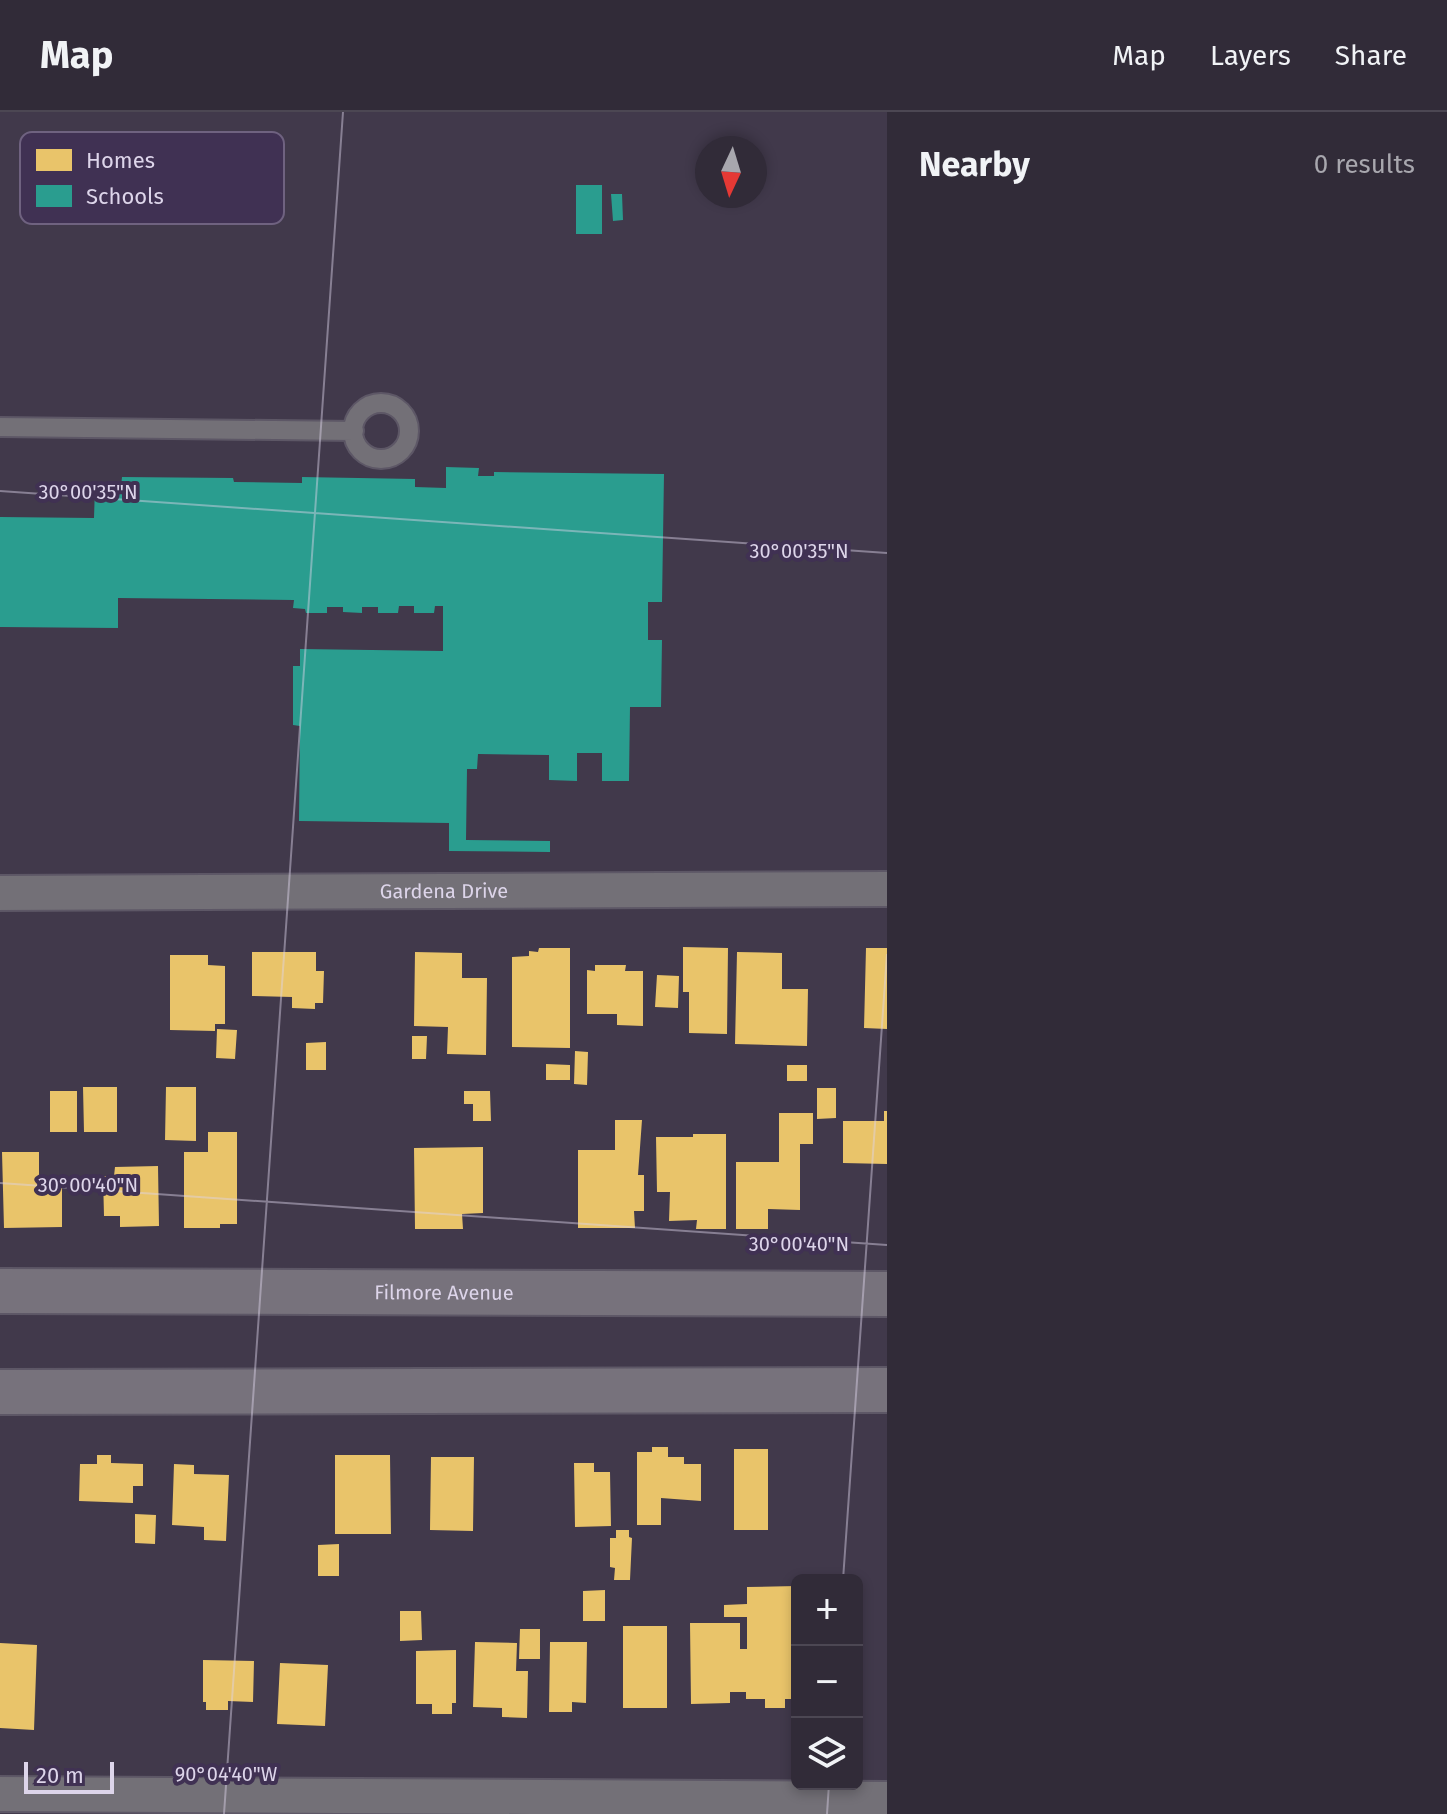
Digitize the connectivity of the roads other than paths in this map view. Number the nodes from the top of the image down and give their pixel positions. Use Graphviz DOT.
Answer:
graph roads {
  1 [pos="0,427"];
  2 [pos="354,431"];
  3 [pos="887,889"];
  4 [pos="0,893"];
  5 [pos="0,1291"];
  6 [pos="887,1294"];
  7 [pos="887,1390"];
  8 [pos="0,1392"];
  9 [pos="0,1794"];
  10 [pos="887,1799"];
  1 -- 2 [label="lane"];
  3 -- 4 [label="street, Gardena Drive"];
  5 -- 6 [label="street, Filmore Avenue"];
  7 -- 8 [label="street"];
  9 -- 10 [label="street"];
}
